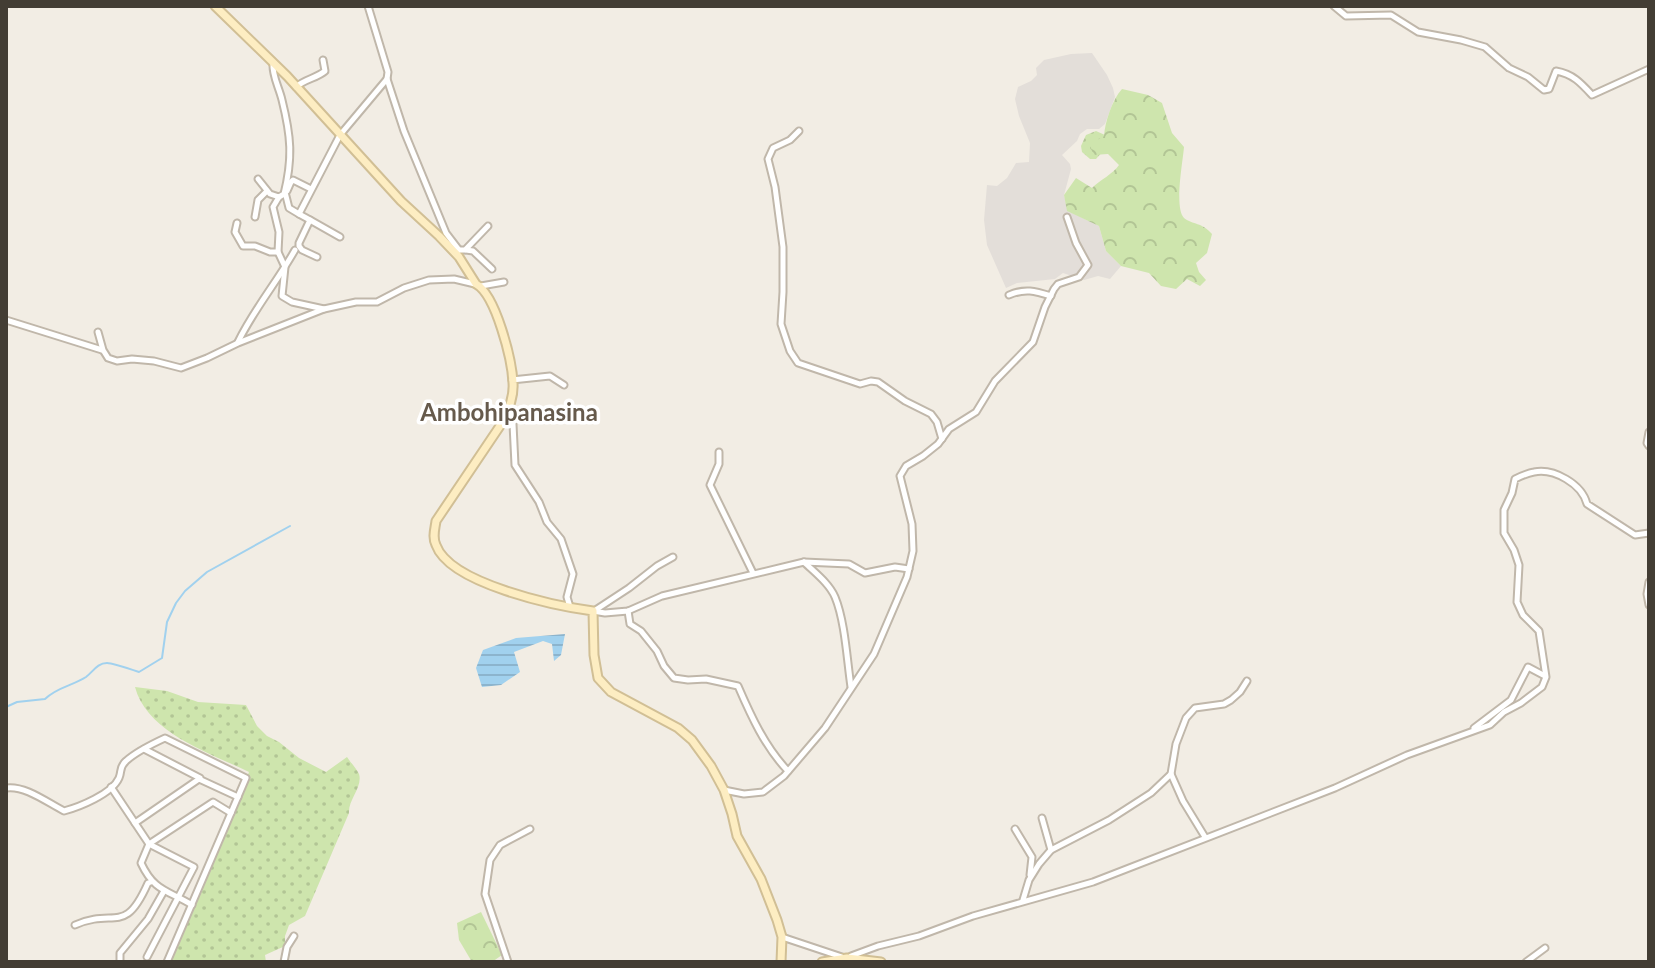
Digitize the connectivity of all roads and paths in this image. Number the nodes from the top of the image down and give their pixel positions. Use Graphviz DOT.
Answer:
graph roads {
  1 [pos="368,6"];
  2 [pos="1334,6"];
  3 [pos="220,8"];
  4 [pos="323,60"];
  5 [pos="273,63"];
  6 [pos="1649,69"];
  7 [pos="387,79"];
  8 [pos="296,87"];
  9 [pos="799,131"];
  10 [pos="340,135"];
  11 [pos="258,179"];
  12 [pos="311,189"];
  13 [pos="267,190"];
  14 [pos="285,192"];
  15 [pos="279,197"];
  16 [pos="299,214"];
  17 [pos="255,217"];
  18 [pos="1067,217"];
  19 [pos="310,220"];
  20 [pos="237,223"];
  21 [pos="488,226"];
  22 [pos="340,237"];
  23 [pos="295,250"];
  24 [pos="459,250"];
  25 [pos="278,252"];
  26 [pos="317,257"];
  27 [pos="285,267"];
  28 [pos="492,269"];
  29 [pos="504,282"];
  30 [pos="479,285"];
  31 [pos="1009,295"];
  32 [pos="1051,296"];
  33 [pos="324,309"];
  34 [pos="6,320"];
  35 [pos="98,332"];
  36 [pos="238,343"];
  37 [pos="103,350"];
  38 [pos="512,380"];
  39 [pos="564,385"];
  40 [pos="506,415"];
  41 [pos="1649,432"];
  42 [pos="942,439"];
  43 [pos="1649,446"];
  44 [pos="719,452"];
  45 [pos="1649,533"];
  46 [pos="673,557"];
  47 [pos="804,562"];
  48 [pos="909,569"];
  49 [pos="753,573"];
  50 [pos="1649,582"];
  51 [pos="1649,605"];
  52 [pos="570,608"];
  53 [pos="593,611"];
  54 [pos="628,611"];
  55 [pos="1546,677"];
  56 [pos="1247,681"];
  57 [pos="851,687"];
  58 [pos="1464,733"];
  59 [pos="144,749"];
  60 [pos="788,771"];
  61 [pos="1171,774"];
  62 [pos="201,779"];
  63 [pos="111,787"];
  64 [pos="6,788"];
  65 [pos="724,790"];
  66 [pos="238,797"];
  67 [pos="232,813"];
  68 [pos="1042,818"];
  69 [pos="135,823"];
  70 [pos="530,829"];
  71 [pos="1015,829"];
  72 [pos="1205,837"];
  73 [pos="149,844"];
  74 [pos="1051,850"];
  75 [pos="1029,880"];
  76 [pos="152,882"];
  77 [pos="164,891"];
  78 [pos="178,897"];
  79 [pos="1023,901"];
  80 [pos="192,905"];
  81 [pos="75,925"];
  82 [pos="294,936"];
  83 [pos="782,937"];
  84 [pos="1545,948"];
  85 [pos="147,957"];
  86 [pos="847,958"];
  87 [pos="120,962"];
  88 [pos="167,962"];
  89 [pos="284,962"];
  90 [pos="508,962"];
  91 [pos="781,962"];
  92 [pos="822,962"];
  93 [pos="881,962"];
  94 [pos="1526,962"];
  1 -- 7 [label="street"];
  2 -- 6 [label="street"];
  3 -- 5 [label="street"];
  4 -- 8 [label="street"];
  5 -- 8 [label="street"];
  5 -- 14 [label="street"];
  7 -- 10 [label="street"];
  7 -- 24 [label="street"];
  8 -- 10 [label="street"];
  9 -- 42 [label="street"];
  10 -- 12 [label="street"];
  10 -- 24 [label="street"];
  11 -- 13 [label="street"];
  12 -- 14 [label="street"];
  12 -- 16 [label="street"];
  13 -- 15 [label="street"];
  13 -- 17 [label="street"];
  14 -- 15 [label="street"];
  14 -- 16 [label="street"];
  15 -- 25 [label="street"];
  16 -- 19 [label="street"];
  18 -- 32 [label="street"];
  19 -- 22 [label="street"];
  19 -- 26 [label="street"];
  20 -- 25 [label="street"];
  21 -- 24 [label="street"];
  23 -- 27 [label="street"];
  24 -- 28 [label="street"];
  24 -- 30 [label="street"];
  25 -- 27 [label="street"];
  27 -- 33 [label="street"];
  27 -- 36 [label="street"];
  29 -- 30 [label="street"];
  30 -- 33 [label="street"];
  30 -- 38 [label="street"];
  31 -- 32 [label="street"];
  32 -- 42 [label="street"];
  33 -- 36 [label="street"];
  34 -- 37 [label="street"];
  35 -- 37 [label="street"];
  36 -- 37 [label="street"];
  38 -- 39 [label="street"];
  38 -- 40 [label="street"];
  40 -- 52 [label="street"];
  40 -- 52 [label="street"];
  41 -- 43 [label="street"];
  42 -- 48 [label="street"];
  44 -- 49 [label="street"];
  45 -- 55 [label="street"];
  46 -- 53 [label="street"];
  47 -- 48 [label="street"];
  47 -- 49 [label="street"];
  47 -- 57 [label="street"];
  48 -- 57 [label="street"];
  49 -- 54 [label="street"];
  50 -- 51 [label="street"];
  52 -- 53 [label="street"];
  53 -- 54 [label="street"];
  53 -- 65 [label="street"];
  54 -- 60 [label="street"];
  55 -- 58 [label="street"];
  55 -- 58 [label="street"];
  56 -- 61 [label="street"];
  57 -- 60 [label="street"];
  58 -- 72 [label="street"];
  59 -- 62 [label="street"];
  59 -- 63 [label="street"];
  59 -- 66 [label="street"];
  60 -- 65 [label="street"];
  61 -- 72 [label="street"];
  61 -- 74 [label="street"];
  62 -- 66 [label="street"];
  62 -- 69 [label="street"];
  63 -- 64 [label="street"];
  63 -- 69 [label="street"];
  65 -- 83 [label="street"];
  66 -- 67 [label="street"];
  67 -- 73 [label="street"];
  67 -- 80 [label="street"];
  68 -- 74 [label="street"];
  69 -- 73 [label="street"];
  70 -- 90 [label="street"];
  71 -- 75 [label="street"];
  72 -- 79 [label="street"];
  73 -- 76 [label="street"];
  73 -- 78 [label="street"];
  74 -- 75 [label="street"];
  75 -- 79 [label="street"];
  76 -- 77 [label="street"];
  76 -- 81 [label="street"];
  77 -- 78 [label="street"];
  77 -- 87 [label="street"];
  78 -- 80 [label="street"];
  78 -- 85 [label="street"];
  79 -- 86 [label="street"];
  80 -- 88 [label="street"];
  82 -- 89 [label="street"];
  83 -- 86 [label="street"];
  83 -- 91 [label="street"];
  84 -- 94 [label="street"];
  86 -- 92 [label="street"];
  86 -- 93 [label="street"];
}
